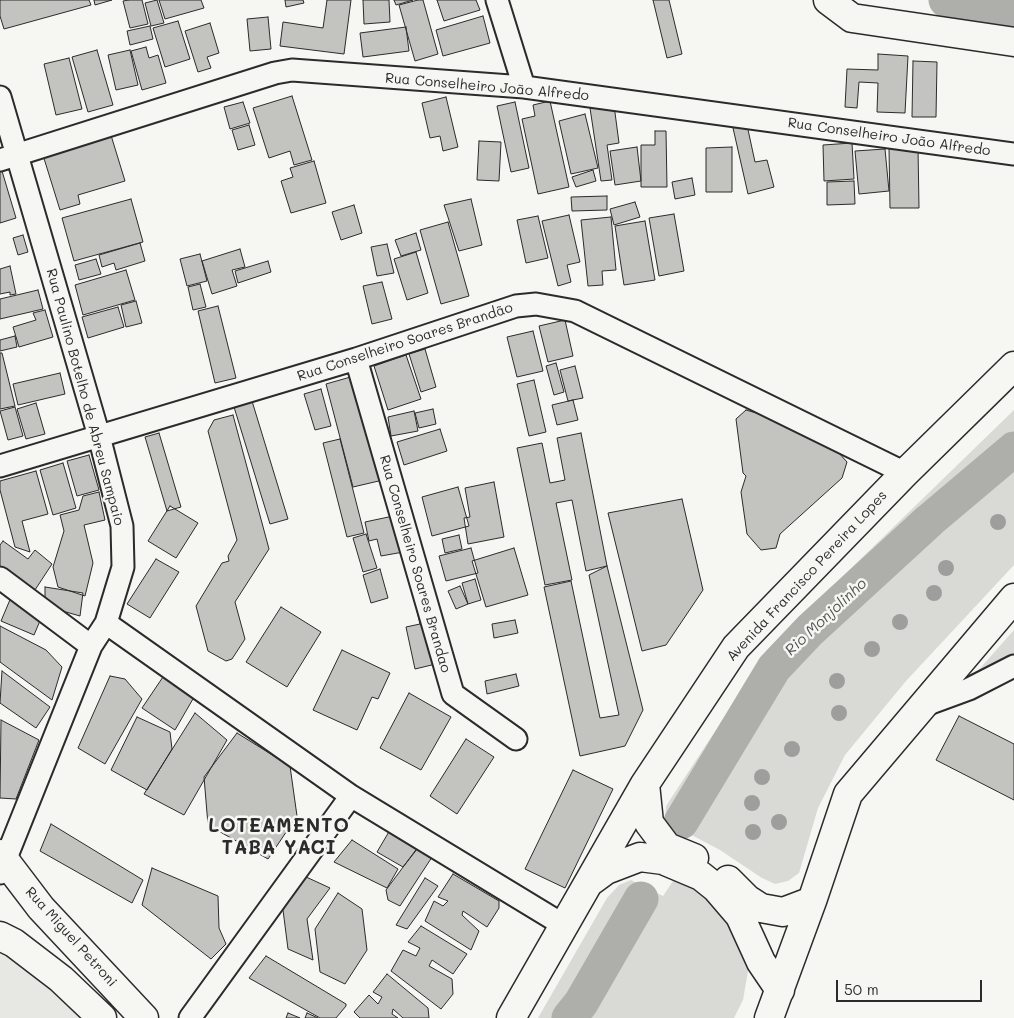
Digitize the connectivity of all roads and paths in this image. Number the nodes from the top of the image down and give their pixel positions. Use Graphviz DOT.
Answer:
graph roads {
  1 [pos="497,0"];
  2 [pos="828,0"];
  3 [pos="1014,42"];
  4 [pos="524,87"];
  5 [pos="0,98"];
  6 [pos="1014,154"];
  7 [pos="8,158"];
  8 [pos="356,359"];
  9 [pos="1014,366"];
  10 [pos="99,436"];
  11 [pos="0,466"];
  12 [pos="905,473"];
  13 [pos="0,578"];
  14 [pos="1014,598"];
  15 [pos="106,623"];
  16 [pos="92,646"];
  17 [pos="1014,666"];
  18 [pos="920,707"];
  19 [pos="516,739"];
  20 [pos="645,784"];
  21 [pos="350,796"];
  22 [pos="2,862"];
  23 [pos="591,881"];
  24 [pos="812,901"];
  25 [pos="41,908"];
  26 [pos="565,926"];
  27 [pos="7,939"];
  28 [pos="780,990"];
  29 [pos="102,1018"];
  30 [pos="144,1018"];
  31 [pos="190,1018"];
  32 [pos="511,1018"];
  33 [pos="769,1018"];
  1 -- 4 [label="street"];
  2 -- 3 [label="main road"];
  4 -- 6 [label="street, Rua Conselheiro João Alfredo"];
  4 -- 7 [label="street, Rua Conselheiro João Alfredo"];
  5 -- 7 [label="street, Rua Paulino Botelho de Abreu Sampaio"];
  7 -- 10 [label="street, Rua Paulino Botelho de Abreu Sampaio"];
  8 -- 10 [label="street, Rua Conselheiro Soares Brandão"];
  8 -- 12 [label="street, Rua Conselheiro Soares Brandão"];
  8 -- 19 [label="street, Rua Conselheiro Soares Brandao"];
  9 -- 12 [label="main road, Avenida Francisco Pereira Lopes"];
  10 -- 11 [label="street, Rua Conselheiro Soares Brandão"];
  10 -- 15 [label="street, Rua Paulino Botelho de Abreu Sampaio"];
  12 -- 20 [label="main road, Avenida Francisco Pereira Lopes"];
  13 -- 16 [label="street"];
  14 -- 18 [label="main road"];
  15 -- 16 [label="street, Rua Paulino Botelho de Abreu Sampaio"];
  15 -- 21 [label="street"];
  16 -- 22 [label="street, Rua Paulino Botelho de Abreu Sampaio"];
  17 -- 18 [label="street"];
  18 -- 24 [label="main road"];
  20 -- 23 [label="main road, Avenida Francisco Pereira Lopes"];
  20 -- 24 [label="main road"];
  21 -- 26 [label="street"];
  21 -- 31 [label="street"];
  22 -- 25 [label="main road, Rua Miguel Petroni"];
  23 -- 26 [label="main road, Avenida Francisco Pereira Lopes"];
  23 -- 28 [label="main road"];
  24 -- 28 [label="main road"];
  25 -- 27 [label="main road"];
  25 -- 30 [label="main road, Rua Miguel Petroni"];
  26 -- 32 [label="main road, Avenida Francisco Pereira Lopes"];
  27 -- 29 [label="main road"];
  28 -- 33 [label="main road"];
}
